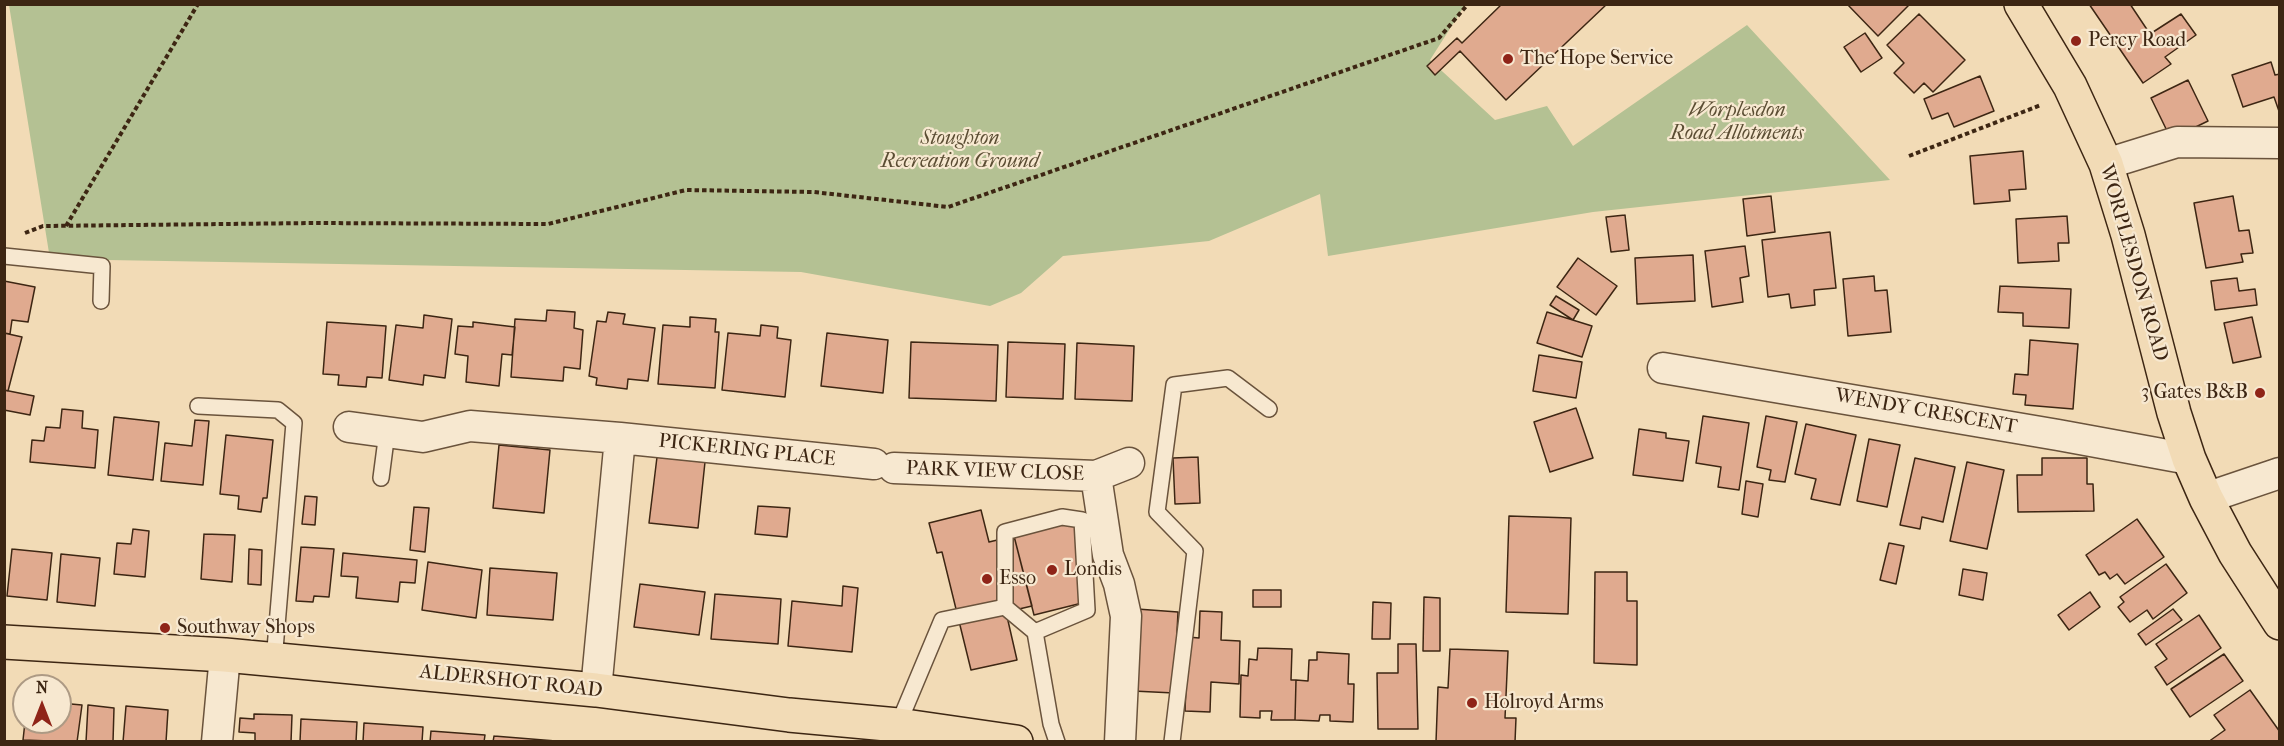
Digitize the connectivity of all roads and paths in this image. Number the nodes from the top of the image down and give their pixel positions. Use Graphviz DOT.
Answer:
graph roads {
  1 [pos="198,4"];
  2 [pos="1468,4"];
  3 [pos="2021,4"];
  4 [pos="2070,86"];
  5 [pos="2280,142"];
  6 [pos="1909,156"];
  7 [pos="2106,164"];
  8 [pos="66,226"];
  9 [pos="24,233"];
  10 [pos="4,256"];
  11 [pos="101,301"];
  12 [pos="1663,368"];
  13 [pos="198,406"];
  14 [pos="1269,409"];
  15 [pos="349,427"];
  16 [pos="387,432"];
  17 [pos="620,438"];
  18 [pos="2189,459"];
  19 [pos="1129,463"];
  20 [pos="884,466"];
  21 [pos="2280,473"];
  22 [pos="1096,476"];
  23 [pos="381,478"];
  24 [pos="2206,498"];
  25 [pos="1005,607"];
  26 [pos="2280,622"];
  27 [pos="1035,632"];
  28 [pos="4,642"];
  29 [pos="225,655"];
  30 [pos="274,661"];
  31 [pos="596,690"];
  32 [pos="898,725"];
  33 [pos="981,739"];
  34 [pos="217,741"];
  35 [pos="1016,741"];
  36 [pos="1057,741"];
  37 [pos="1120,741"];
  38 [pos="1172,741"];
  1 -- 8 [label="path"];
  2 -- 8 [label="path"];
  3 -- 4 [label="main road, WORPLESDON ROAD"];
  4 -- 6 [label="path"];
  4 -- 7 [label="main road, WORPLESDON ROAD"];
  5 -- 7 [label="street"];
  7 -- 18 [label="main road, WORPLESDON ROAD"];
  8 -- 9 [label="path"];
  10 -- 11 [label="lane"];
  12 -- 18 [label="street, WENDY CRESCENT"];
  13 -- 30 [label="lane"];
  14 -- 38 [label="lane"];
  15 -- 16 [label="street, PICKERING PLACE"];
  16 -- 17 [label="street, PICKERING PLACE"];
  16 -- 23 [label="lane"];
  17 -- 20 [label="street, PICKERING PLACE"];
  17 -- 31 [label="street"];
  18 -- 24 [label="main road, WORPLESDON ROAD"];
  19 -- 22 [label="street, PARK VIEW CLOSE"];
  20 -- 22 [label="street, PARK VIEW CLOSE"];
  21 -- 24 [label="street"];
  22 -- 37 [label="street, PARK VIEW CLOSE"];
  24 -- 26 [label="main road, WORPLESDON ROAD"];
  25 -- 27 [label="lane"];
  25 -- 27 [label="lane"];
  25 -- 32 [label="lane"];
  27 -- 36 [label="lane"];
  28 -- 29 [label="main road, ALDERSHOT ROAD"];
  29 -- 30 [label="main road, ALDERSHOT ROAD"];
  29 -- 34 [label="street"];
  30 -- 31 [label="main road, ALDERSHOT ROAD"];
  31 -- 32 [label="main road, ALDERSHOT ROAD"];
  32 -- 33 [label="main road, ALDERSHOT ROAD"];
  33 -- 35 [label="main road, ALDERSHOT ROAD"];
}
